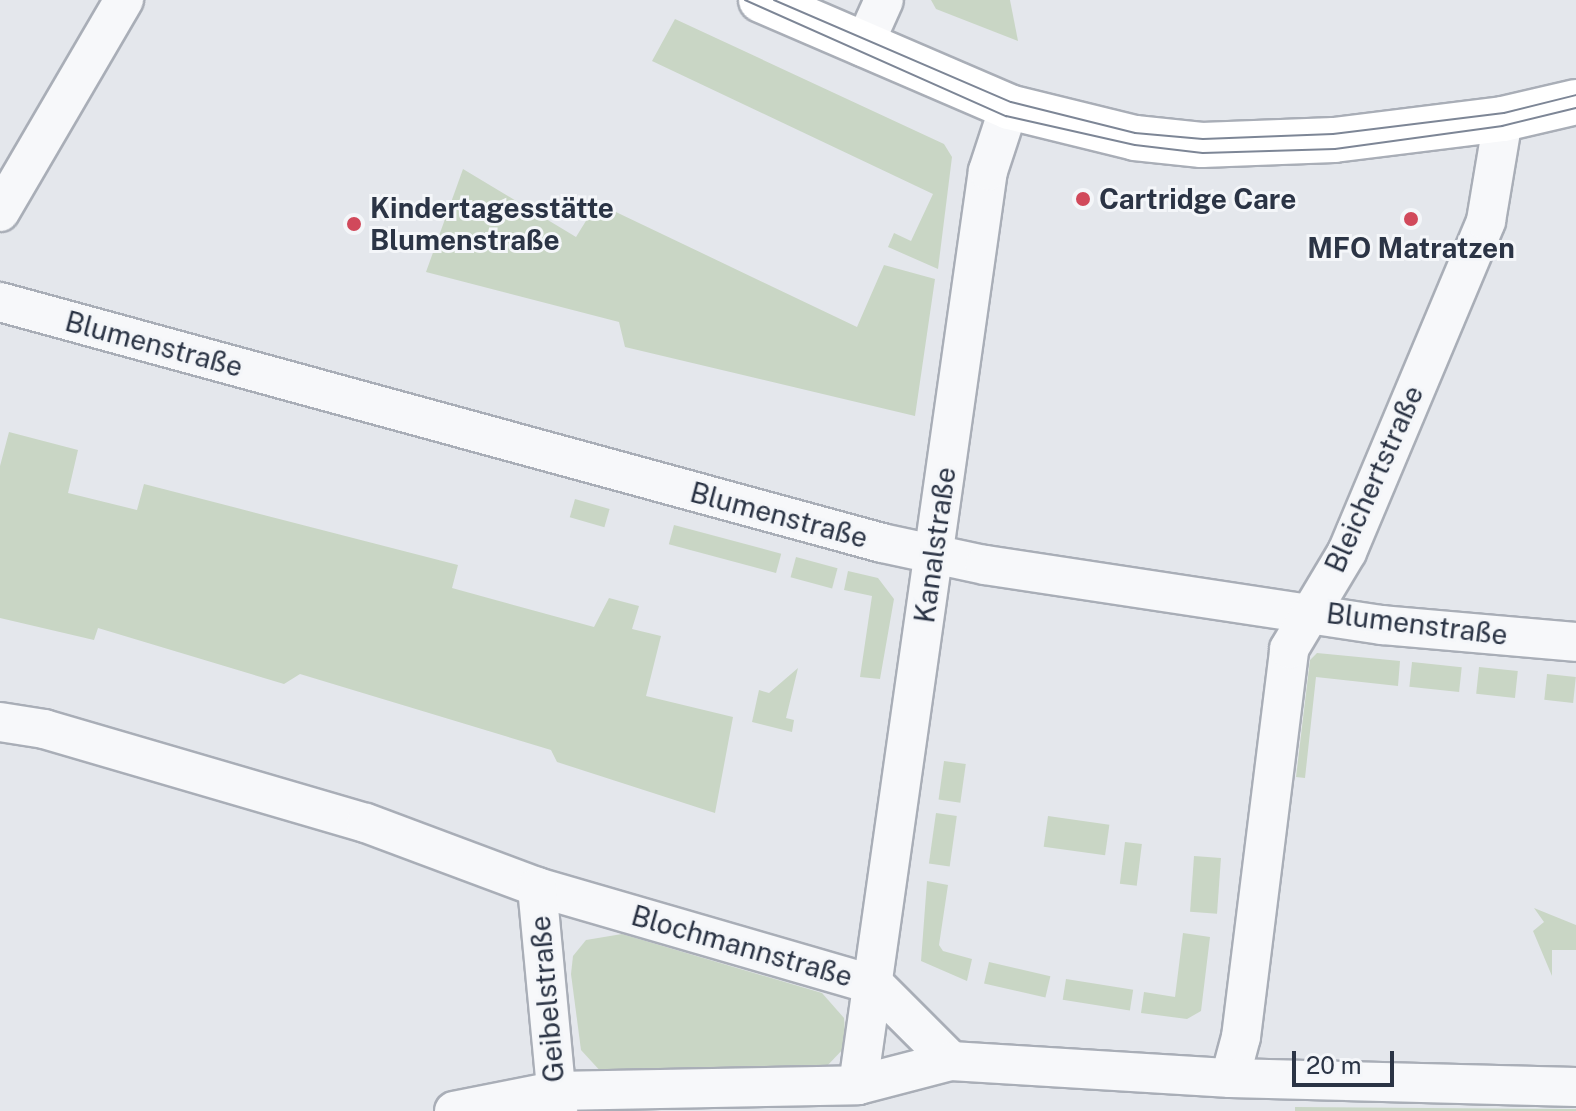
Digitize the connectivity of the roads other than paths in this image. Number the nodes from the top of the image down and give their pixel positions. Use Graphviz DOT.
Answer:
graph roads {
  1 [pos="124,0"];
  2 [pos="761,0"];
  3 [pos="884,0"];
  4 [pos="863,47"];
  5 [pos="1576,102"];
  6 [pos="1009,107"];
  7 [pos="1503,119"];
  8 [pos="0,212"];
  9 [pos="0,302"];
  10 [pos="934,554"];
  11 [pos="1311,610"];
  12 [pos="1576,642"];
  13 [pos="0,722"];
  14 [pos="537,887"];
  15 [pos="875,985"];
  16 [pos="951,1061"];
  17 [pos="1230,1078"];
  18 [pos="858,1085"];
  19 [pos="1576,1087"];
  20 [pos="556,1101"];
  21 [pos="454,1111"];
  1 -- 8 [label="street"];
  2 -- 4 [label="main road"];
  3 -- 4 [label="street"];
  4 -- 6 [label="main road"];
  5 -- 7 [label="main road"];
  6 -- 7 [label="main road"];
  6 -- 10 [label="street, Kanalstraße"];
  7 -- 11 [label="street, Bleichertstraße"];
  9 -- 10 [label="street, Blumenstraße"];
  10 -- 11 [label="street, Blumenstraße"];
  10 -- 15 [label="street, Kanalstraße"];
  11 -- 12 [label="street, Blumenstraße"];
  11 -- 17 [label="street, Bleichertstraße"];
  13 -- 14 [label="street, Blochmannstraße"];
  14 -- 15 [label="street, Blochmannstraße"];
  14 -- 20 [label="street, Geibelstraße"];
  15 -- 16 [label="street, Blochmannstraße"];
  15 -- 18 [label="street, Kanalstraße"];
  16 -- 17 [label="street"];
  16 -- 18 [label="street"];
  17 -- 19 [label="street"];
  18 -- 20 [label="street"];
  20 -- 21 [label="street"];
}
